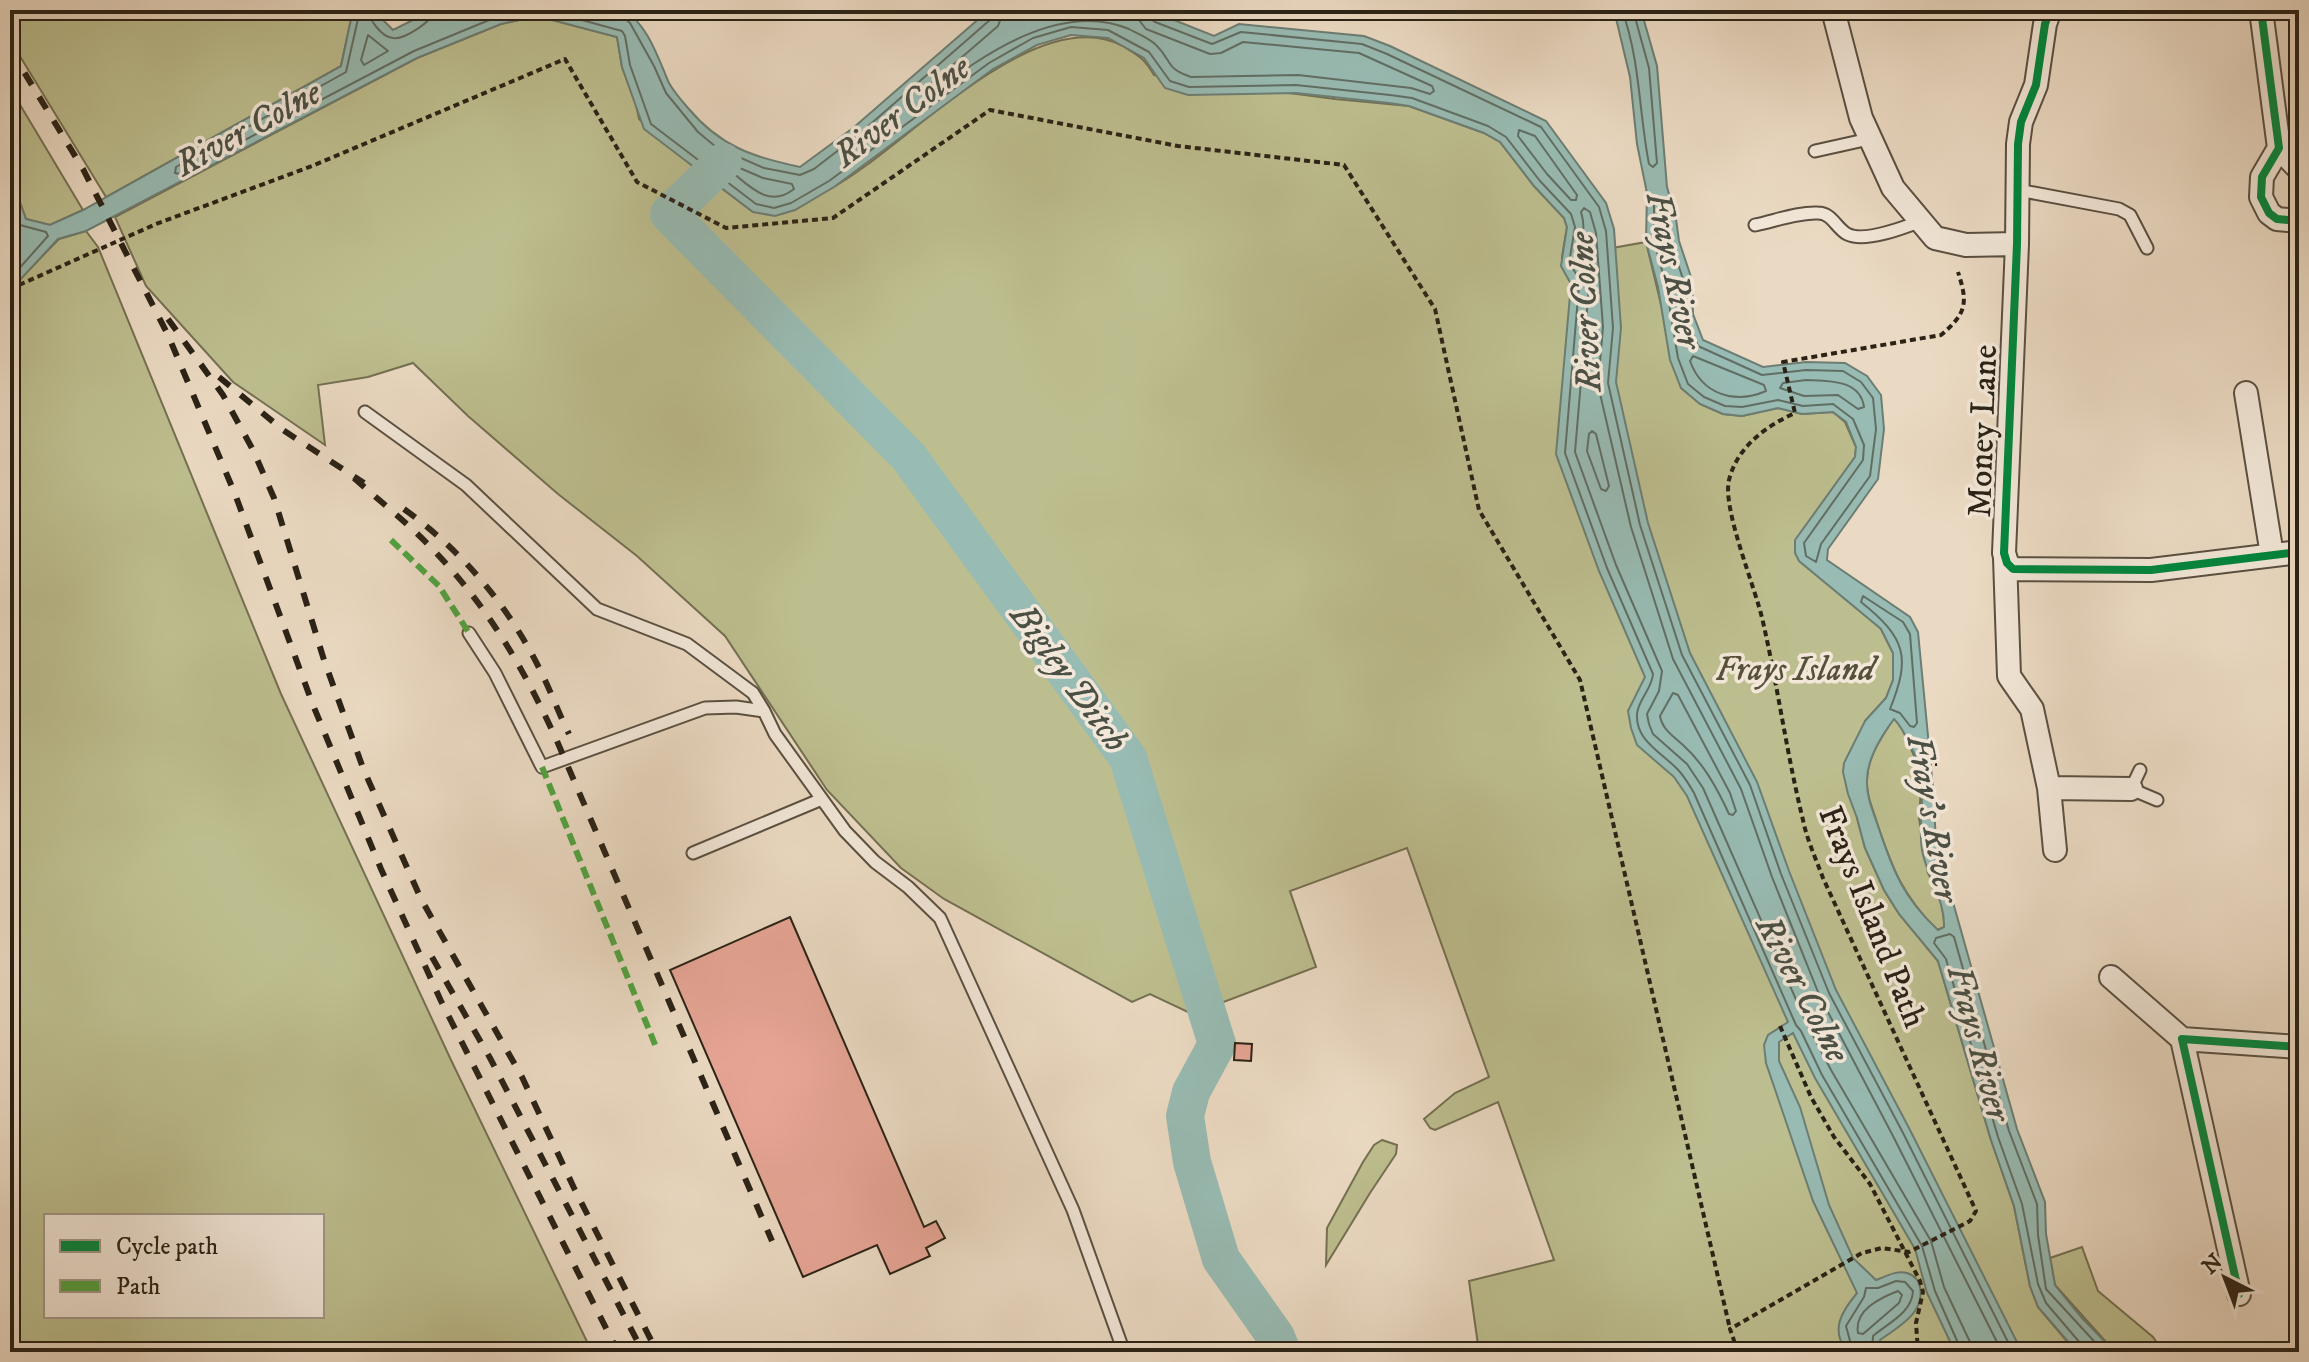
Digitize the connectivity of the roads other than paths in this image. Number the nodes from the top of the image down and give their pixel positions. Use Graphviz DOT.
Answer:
graph roads {
  1 [pos="1833,10"];
  2 [pos="2050,10"];
  3 [pos="2261,10"];
  4 [pos="1869,139"];
  5 [pos="2279,148"];
  6 [pos="1815,151"];
  7 [pos="2299,169"];
  8 [pos="2018,190"];
  9 [pos="2299,218"];
  10 [pos="1921,221"];
  11 [pos="1755,225"];
  12 [pos="2017,244"];
  13 [pos="2147,248"];
  14 [pos="2246,393"];
  15 [pos="365,412"];
  16 [pos="2299,552"];
  17 [pos="2272,555"];
  18 [pos="2005,558"];
  19 [pos="469,633"];
  20 [pos="764,711"];
  21 [pos="2136,780"];
  22 [pos="2049,788"];
  23 [pos="822,799"];
  24 [pos="2157,800"];
  25 [pos="2055,850"];
  26 [pos="693,853"];
  27 [pos="2111,977"];
  28 [pos="2182,1039"];
  29 [pos="2299,1047"];
  30 [pos="2239,1294"];
  31 [pos="1124,1352"];
  1 -- 4 [label="street"];
  2 -- 8 [label="street, Money Lane"];
  3 -- 5 [label="street"];
  4 -- 6 [label="lane"];
  4 -- 10 [label="street"];
  5 -- 7 [label="street"];
  5 -- 9 [label="street"];
  8 -- 12 [label="street, Money Lane"];
  8 -- 13 [label="lane"];
  10 -- 11 [label="lane"];
  10 -- 12 [label="street"];
  12 -- 18 [label="street, Money Lane"];
  14 -- 17 [label="street"];
  15 -- 20 [label="lane"];
  16 -- 17 [label="street, Money Lane"];
  17 -- 18 [label="street, Money Lane"];
  18 -- 22 [label="street"];
  19 -- 20 [label="lane"];
  20 -- 23 [label="lane"];
  21 -- 22 [label="street"];
  21 -- 24 [label="lane"];
  22 -- 25 [label="street"];
  23 -- 26 [label="lane"];
  23 -- 31 [label="lane"];
  27 -- 28 [label="street"];
  28 -- 29 [label="street"];
  28 -- 30 [label="street"];
}
